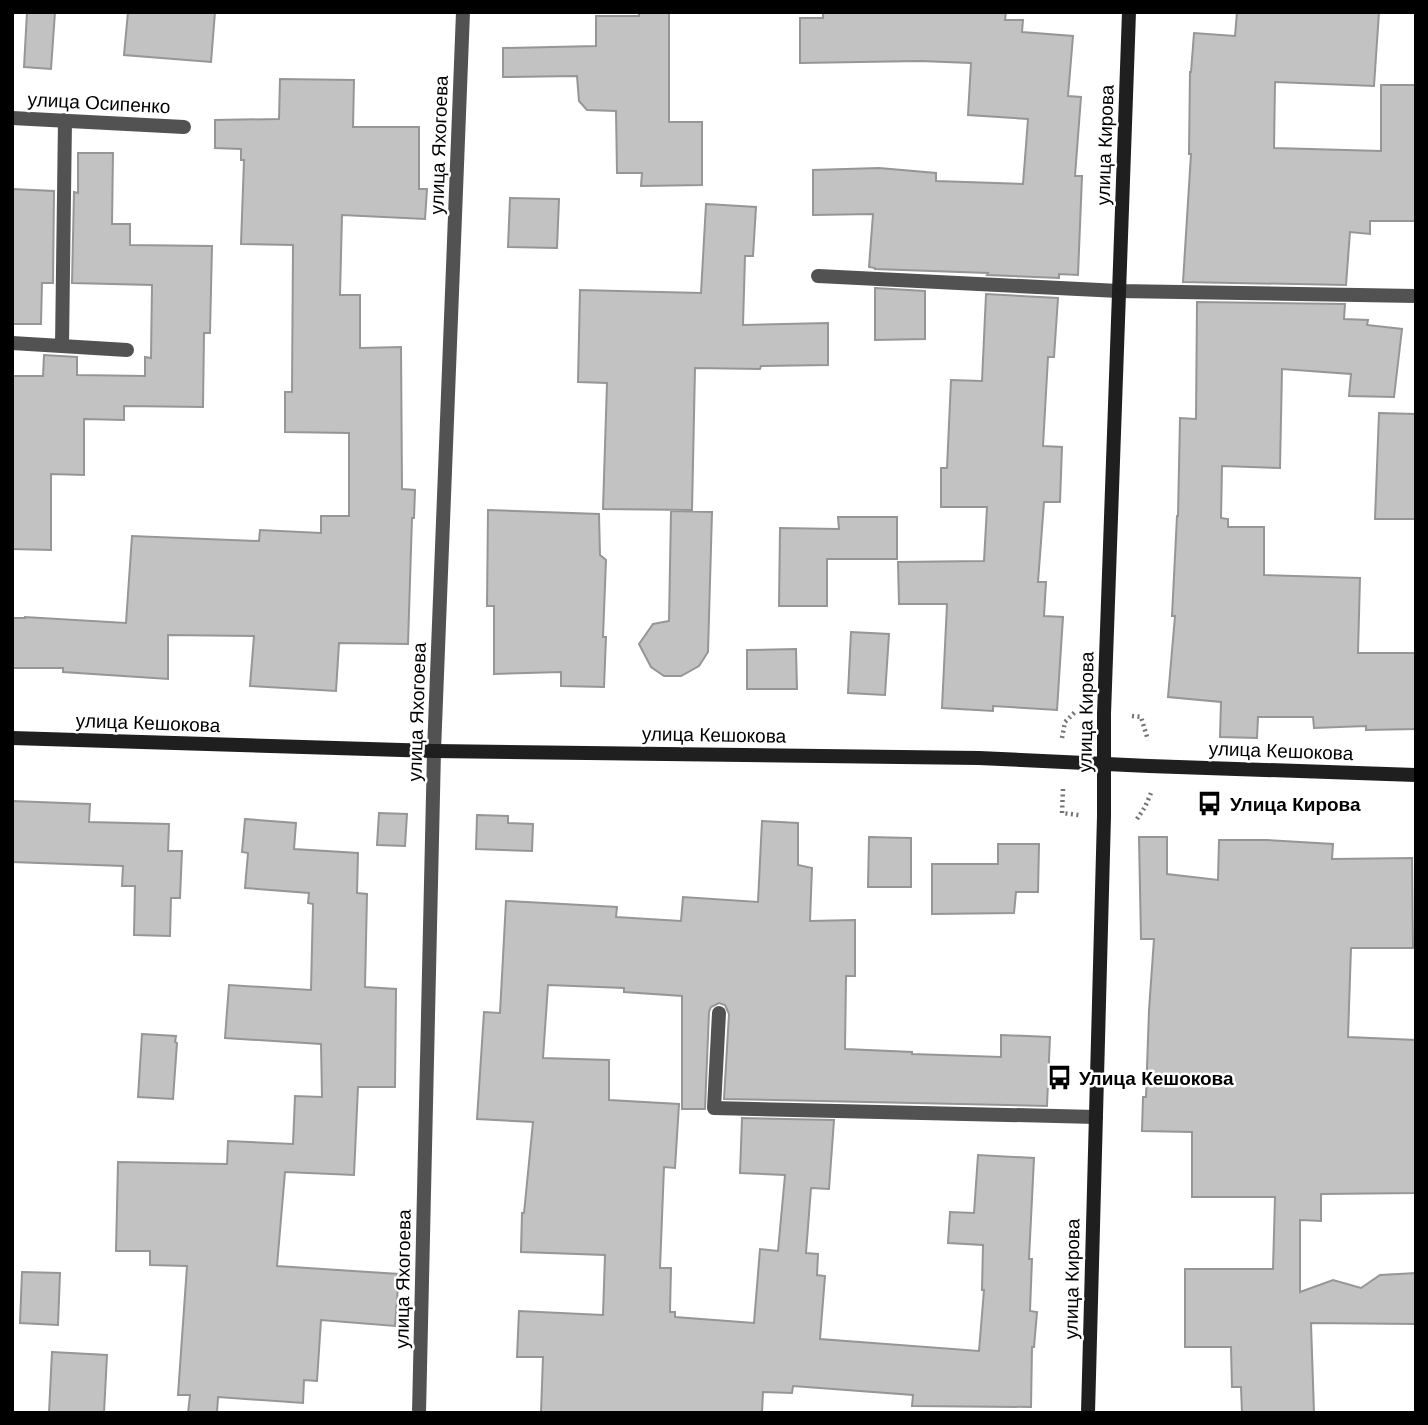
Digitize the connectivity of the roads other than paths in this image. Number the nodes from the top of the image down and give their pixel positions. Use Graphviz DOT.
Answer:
graph roads {
  1 [pos="463,12"];
  2 [pos="1129,12"];
  3 [pos="12,118"];
  4 [pos="65,120"];
  5 [pos="184,127"];
  6 [pos="818,276"];
  7 [pos="1119,291"];
  8 [pos="1416,296"];
  9 [pos="12,343"];
  10 [pos="62,346"];
  11 [pos="127,350"];
  12 [pos="12,738"];
  13 [pos="434,751"];
  14 [pos="1104,763"];
  15 [pos="1416,775"];
  16 [pos="719,1013"];
  17 [pos="1096,1117"];
  18 [pos="419,1413"];
  19 [pos="1088,1413"];
  1 -- 13 [label="street, улица Яхогоева"];
  2 -- 7 [label="main road, улица Кирова"];
  3 -- 4 [label="street, улица Осипенко"];
  4 -- 5 [label="street, улица Осипенко"];
  4 -- 10 [label="street"];
  6 -- 7 [label="street"];
  7 -- 8 [label="street"];
  7 -- 14 [label="main road, улица Кирова"];
  9 -- 10 [label="street"];
  10 -- 11 [label="street"];
  12 -- 13 [label="main road, улица Кешокова"];
  13 -- 14 [label="main road, улица Кешокова"];
  13 -- 18 [label="street, улица Яхогоева"];
  14 -- 15 [label="main road, улица Кешокова"];
  14 -- 17 [label="main road, улица Кирова"];
  16 -- 17 [label="street"];
  17 -- 19 [label="main road, улица Кирова"];
}
